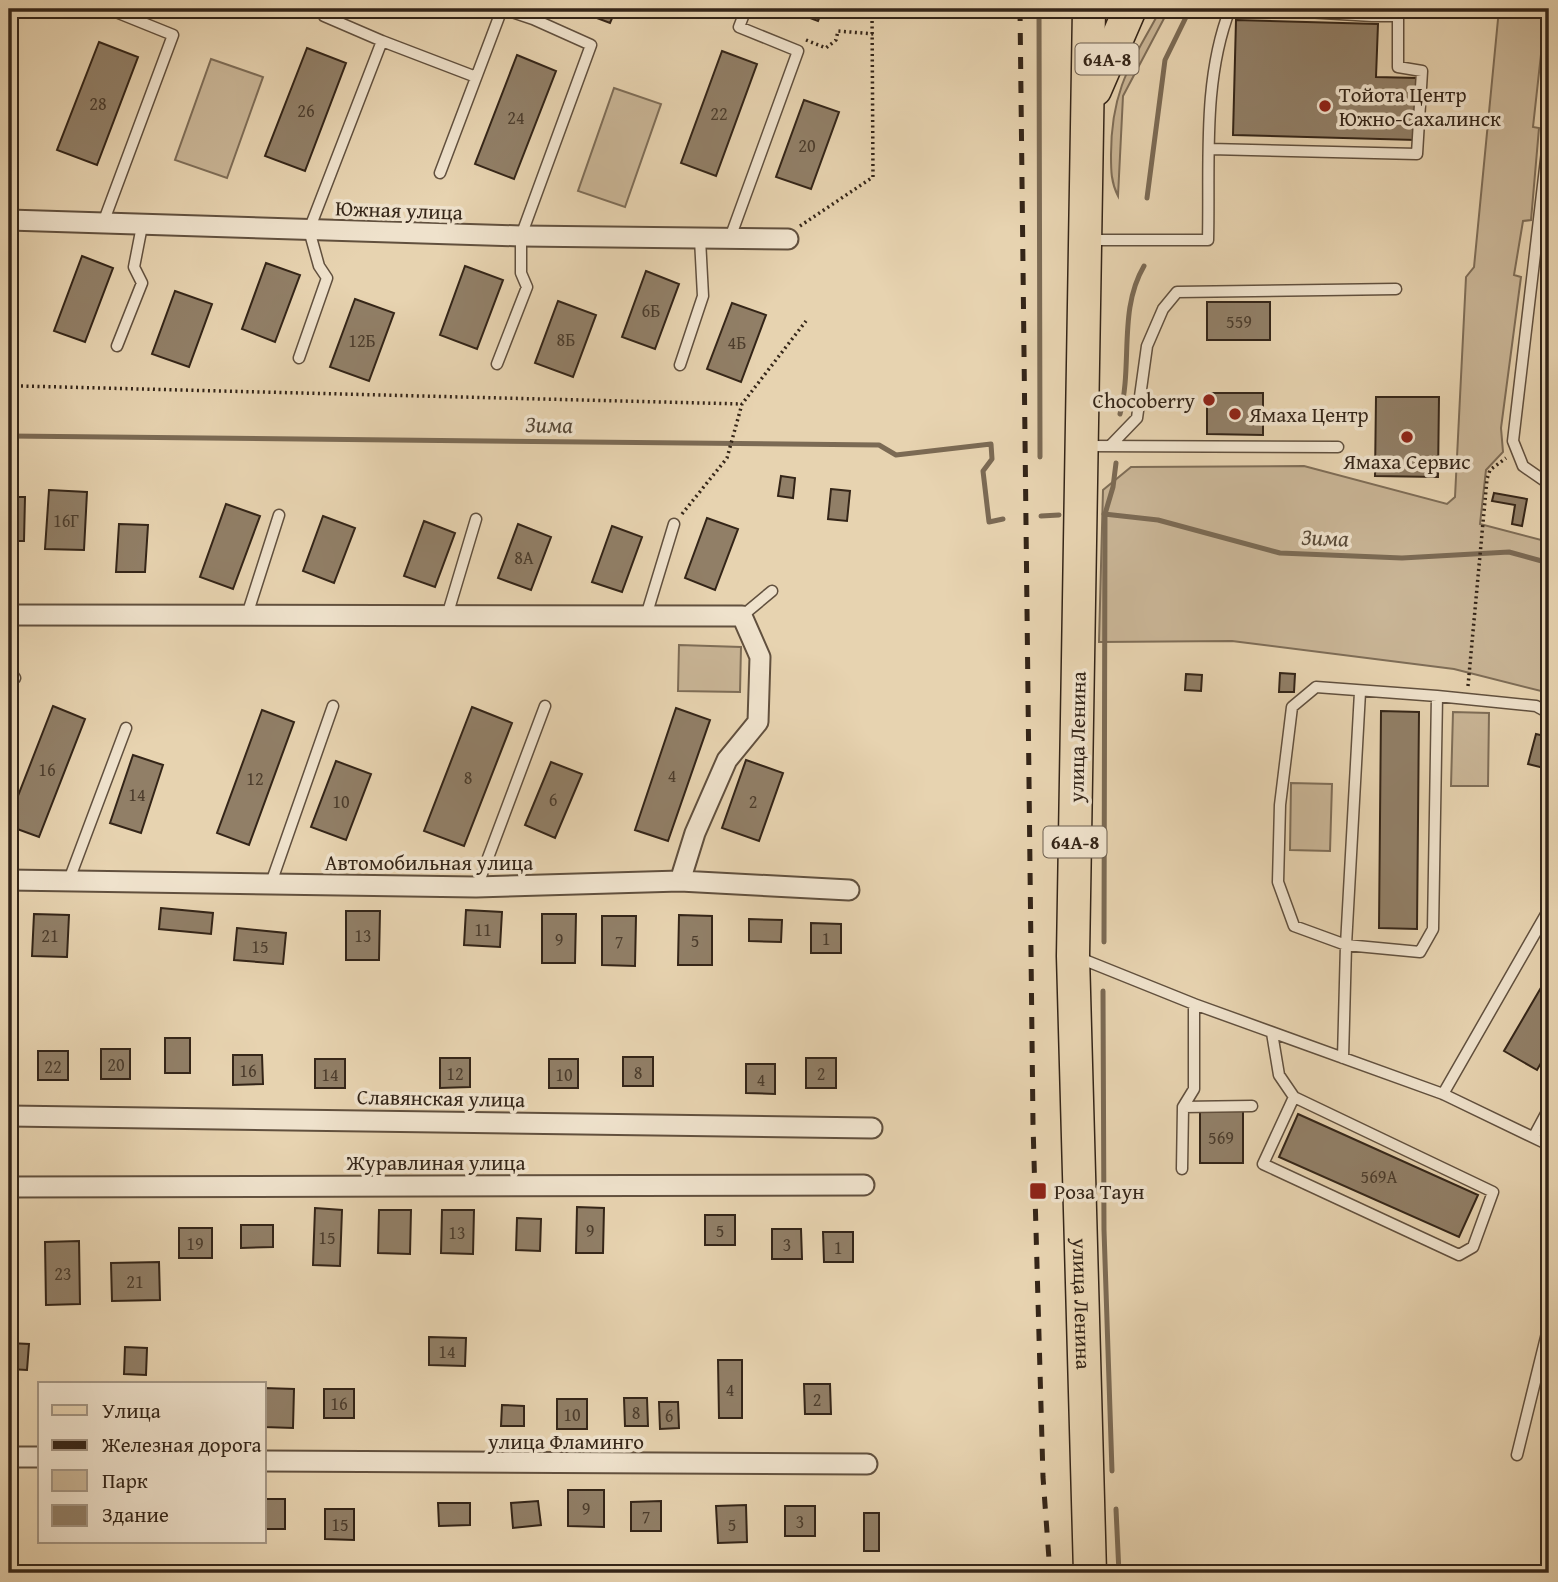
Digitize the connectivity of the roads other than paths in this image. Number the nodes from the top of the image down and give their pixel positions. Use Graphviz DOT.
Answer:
graph roads {
  1 [pos="118,9"];
  2 [pos="327,9"];
  3 [pos="502,9"];
  4 [pos="746,9"];
  5 [pos="1089,9"];
  6 [pos="1130,9"];
  7 [pos="1230,9"];
  8 [pos="1256,9"];
  9 [pos="1372,13"];
  10 [pos="535,14"];
  11 [pos="382,41"];
  12 [pos="477,77"];
  13 [pos="1086,110"];
  14 [pos="1549,134"];
  15 [pos="1210,149"];
  16 [pos="440,173"];
  17 [pos="9,220"];
  18 [pos="102,224"];
  19 [pos="142,226"];
  20 [pos="309,230"];
  21 [pos="521,236"];
  22 [pos="700,239"];
  23 [pos="729,239"];
  24 [pos="788,239"];
  25 [pos="1088,240"];
  26 [pos="1396,289"];
  27 [pos="117,346"];
  28 [pos="299,358"];
  29 [pos="497,364"];
  30 [pos="680,365"];
  31 [pos="1096,446"];
  32 [pos="1338,447"];
  33 [pos="1549,484"];
  34 [pos="279,515"];
  35 [pos="476,519"];
  36 [pos="674,524"];
  37 [pos="772,591"];
  38 [pos="9,615"];
  39 [pos="247,615"];
  40 [pos="447,616"];
  41 [pos="646,616"];
  42 [pos="742,616"];
  43 [pos="1360,692"];
  44 [pos="1437,696"];
  45 [pos="333,706"];
  46 [pos="545,706"];
  47 [pos="1549,713"];
  48 [pos="126,728"];
  49 [pos="9,880"];
  50 [pos="69,880"];
  51 [pos="680,881"];
  52 [pos="271,883"];
  53 [pos="476,887"];
  54 [pos="849,890"];
  55 [pos="1549,909"];
  56 [pos="1346,945"];
  57 [pos="1073,956"];
  58 [pos="1194,1004"];
  59 [pos="1272,1033"];
  60 [pos="1343,1058"];
  61 [pos="1443,1094"];
  62 [pos="1294,1097"];
  63 [pos="1252,1106"];
  64 [pos="1183,1107"];
  65 [pos="1549,1108"];
  66 [pos="9,1116"];
  67 [pos="872,1128"];
  68 [pos="1534,1136"];
  69 [pos="1549,1145"];
  70 [pos="1182,1168"];
  71 [pos="864,1185"];
  72 [pos="9,1187"];
  73 [pos="1549,1325"];
  74 [pos="1517,1455"];
  75 [pos="9,1457"];
  76 [pos="38,1457"];
  77 [pos="266,1461"];
  78 [pos="867,1464"];
  79 [pos="1090,1573"];
  1 -- 18 [label="lane"];
  2 -- 11 [label="lane"];
  3 -- 10 [label="lane"];
  3 -- 12 [label="lane"];
  4 -- 23 [label="lane"];
  5 -- 13 [label="main road, улица Ленина / 64А-8"];
  6 -- 13 [label="main road, улица Ленина / 64А-8"];
  7 -- 15 [label="lane"];
  8 -- 9 [label="lane"];
  9 -- 15 [label="lane"];
  10 -- 21 [label="lane"];
  11 -- 12 [label="lane"];
  11 -- 20 [label="lane"];
  12 -- 16 [label="lane"];
  13 -- 25 [label="main road, улица Ленина / 64А-8"];
  14 -- 33 [label="lane"];
  15 -- 25 [label="lane"];
  17 -- 18 [label="street, Южная улица"];
  18 -- 19 [label="street, Южная улица"];
  19 -- 20 [label="street, Южная улица"];
  19 -- 27 [label="lane"];
  20 -- 21 [label="street, Южная улица"];
  20 -- 28 [label="lane"];
  21 -- 22 [label="street, Южная улица"];
  21 -- 29 [label="lane"];
  22 -- 23 [label="street, Южная улица"];
  22 -- 30 [label="lane"];
  23 -- 24 [label="street, Южная улица"];
  25 -- 31 [label="main road, улица Ленина / 64А-8"];
  26 -- 31 [label="lane"];
  31 -- 32 [label="lane"];
  31 -- 57 [label="main road, улица Ленина / 64А-8"];
  34 -- 39 [label="lane"];
  35 -- 40 [label="lane"];
  36 -- 41 [label="lane"];
  37 -- 42 [label="lane"];
  38 -- 39 [label="street"];
  39 -- 40 [label="street"];
  40 -- 41 [label="street"];
  41 -- 42 [label="street"];
  42 -- 51 [label="street"];
  43 -- 44 [label="lane"];
  43 -- 56 [label="lane"];
  43 -- 56 [label="lane"];
  44 -- 47 [label="lane"];
  44 -- 56 [label="lane"];
  45 -- 52 [label="lane"];
  46 -- 53 [label="lane"];
  48 -- 50 [label="lane"];
  49 -- 50 [label="street, Автомобильная улица"];
  50 -- 52 [label="street, Автомобильная улица"];
  51 -- 53 [label="street, Автомобильная улица"];
  51 -- 54 [label="street, Автомобильная улица"];
  52 -- 53 [label="street, Автомобильная улица"];
  55 -- 61 [label="lane"];
  56 -- 60 [label="lane"];
  57 -- 58 [label="lane"];
  57 -- 79 [label="main road, улица Ленина / 64А-8"];
  58 -- 59 [label="lane"];
  58 -- 64 [label="lane"];
  59 -- 60 [label="lane"];
  59 -- 62 [label="lane"];
  60 -- 61 [label="lane"];
  61 -- 68 [label="lane"];
  62 -- 62 [label="lane"];
  63 -- 64 [label="lane"];
  64 -- 70 [label="lane"];
  65 -- 68 [label="lane"];
  66 -- 67 [label="street, Славянская улица"];
  68 -- 69 [label="lane"];
  71 -- 72 [label="street, Журавлиная улица"];
  73 -- 74 [label="lane"];
  75 -- 76 [label="street"];
  77 -- 78 [label="street, улица Фламинго"];
}
